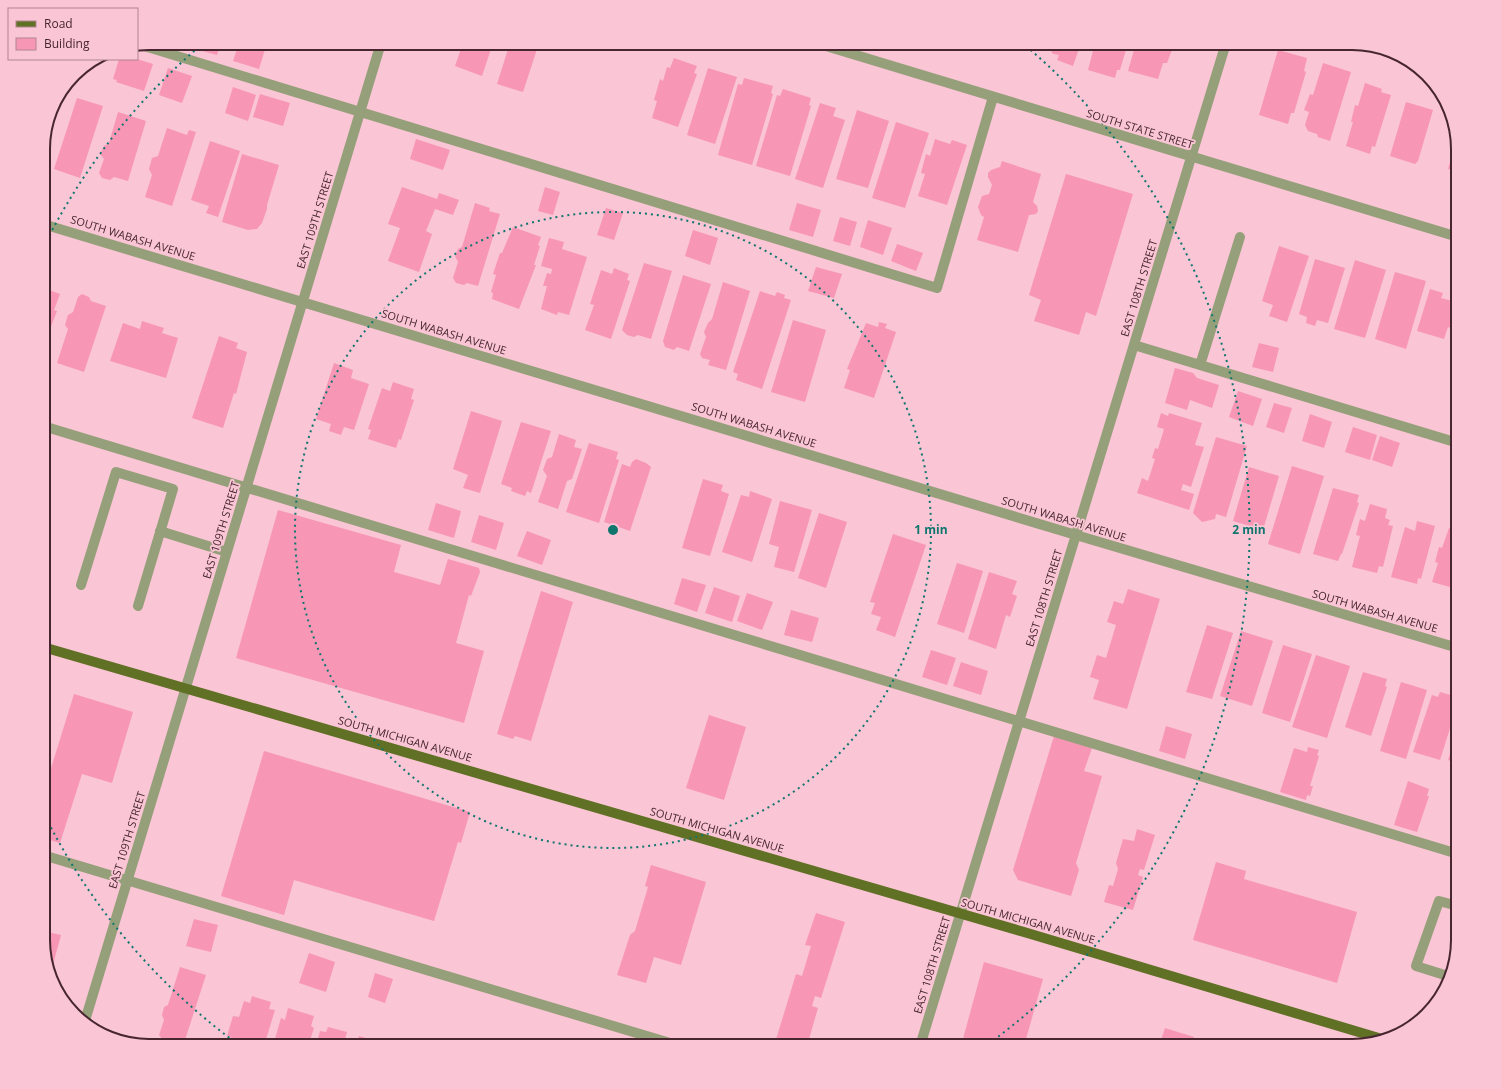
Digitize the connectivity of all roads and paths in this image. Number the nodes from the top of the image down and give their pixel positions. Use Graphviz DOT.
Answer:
graph roads {
  1 [pos="158,50"];
  2 [pos="379,50"];
  3 [pos="839,50"];
  4 [pos="1224,50"];
  5 [pos="993,97"];
  6 [pos="361,110"];
  7 [pos="1192,157"];
  8 [pos="50,226"];
  9 [pos="1451,235"];
  10 [pos="1240,237"];
  11 [pos="303,302"];
  12 [pos="1134,345"];
  13 [pos="1200,365"];
  14 [pos="50,428"];
  15 [pos="1451,441"];
  16 [pos="246,487"];
  17 [pos="160,530"];
  18 [pos="1076,535"];
  19 [pos="227,552"];
  20 [pos="81,585"];
  21 [pos="138,606"];
  22 [pos="1451,646"];
  23 [pos="50,649"];
  24 [pos="186,688"];
  25 [pos="1019,721"];
  26 [pos="1451,852"];
  27 [pos="50,857"];
  28 [pos="128,880"];
  29 [pos="1451,904"];
  30 [pos="960,913"];
  31 [pos="1445,975"];
  32 [pos="86,1017"];
  33 [pos="1374,1037"];
  34 [pos="657,1039"];
  35 [pos="922,1039"];
  1 -- 6 [label="street"];
  2 -- 6 [label="street, EAST 109TH STREET"];
  3 -- 5 [label="street, SOUTH STATE STREET"];
  4 -- 7 [label="street, EAST 108TH STREET"];
  5 -- 6 [label="street"];
  5 -- 7 [label="street, SOUTH STATE STREET"];
  6 -- 11 [label="street, EAST 109TH STREET"];
  7 -- 9 [label="street, SOUTH STATE STREET"];
  7 -- 12 [label="street, EAST 108TH STREET"];
  8 -- 11 [label="street, SOUTH WABASH AVENUE"];
  10 -- 13 [label="street"];
  11 -- 16 [label="street, EAST 109TH STREET"];
  11 -- 18 [label="street, SOUTH WABASH AVENUE"];
  12 -- 13 [label="street"];
  12 -- 18 [label="street, EAST 108TH STREET"];
  13 -- 15 [label="street"];
  14 -- 16 [label="street"];
  16 -- 19 [label="street, EAST 109TH STREET"];
  16 -- 25 [label="street"];
  17 -- 19 [label="street"];
  17 -- 20 [label="street"];
  17 -- 21 [label="street"];
  18 -- 22 [label="street, SOUTH WABASH AVENUE"];
  18 -- 25 [label="street, EAST 108TH STREET"];
  19 -- 24 [label="street, EAST 109TH STREET"];
  23 -- 24 [label="main road, SOUTH MICHIGAN AVENUE"];
  24 -- 28 [label="street, EAST 109TH STREET"];
  24 -- 30 [label="main road, SOUTH MICHIGAN AVENUE"];
  25 -- 26 [label="street"];
  25 -- 30 [label="street, EAST 108TH STREET"];
  27 -- 28 [label="street"];
  28 -- 32 [label="street, EAST 109TH STREET"];
  28 -- 34 [label="street"];
  29 -- 31 [label="street"];
  30 -- 33 [label="main road, SOUTH MICHIGAN AVENUE"];
  30 -- 35 [label="street, EAST 108TH STREET"];
}
